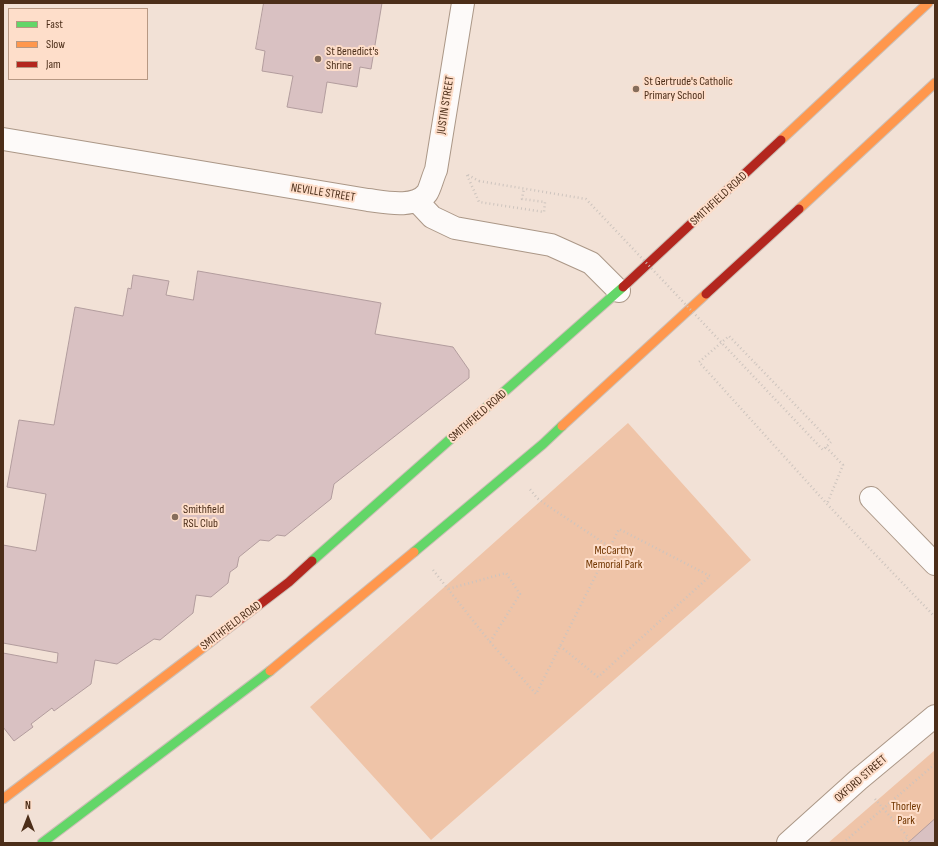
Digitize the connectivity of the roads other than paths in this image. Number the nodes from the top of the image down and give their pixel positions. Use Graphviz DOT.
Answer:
graph roads {
  1 [pos="463,3"];
  2 [pos="928,3"];
  3 [pos="935,83"];
  4 [pos="3,139"];
  5 [pos="417,201"];
  6 [pos="619,291"];
  7 [pos="871,498"];
  8 [pos="935,564"];
  9 [pos="935,716"];
  10 [pos="3,799"];
  11 [pos="42,843"];
  12 [pos="788,843"];
  1 -- 5 [label="street, JUSTIN STREET"];
  2 -- 6 [label="highway, SMITHFIELD ROAD"];
  3 -- 11 [label="highway"];
  4 -- 5 [label="street, NEVILLE STREET"];
  5 -- 6 [label="street"];
  6 -- 10 [label="highway, SMITHFIELD ROAD"];
  7 -- 8 [label="street"];
  9 -- 12 [label="street, OXFORD STREET"];
}
